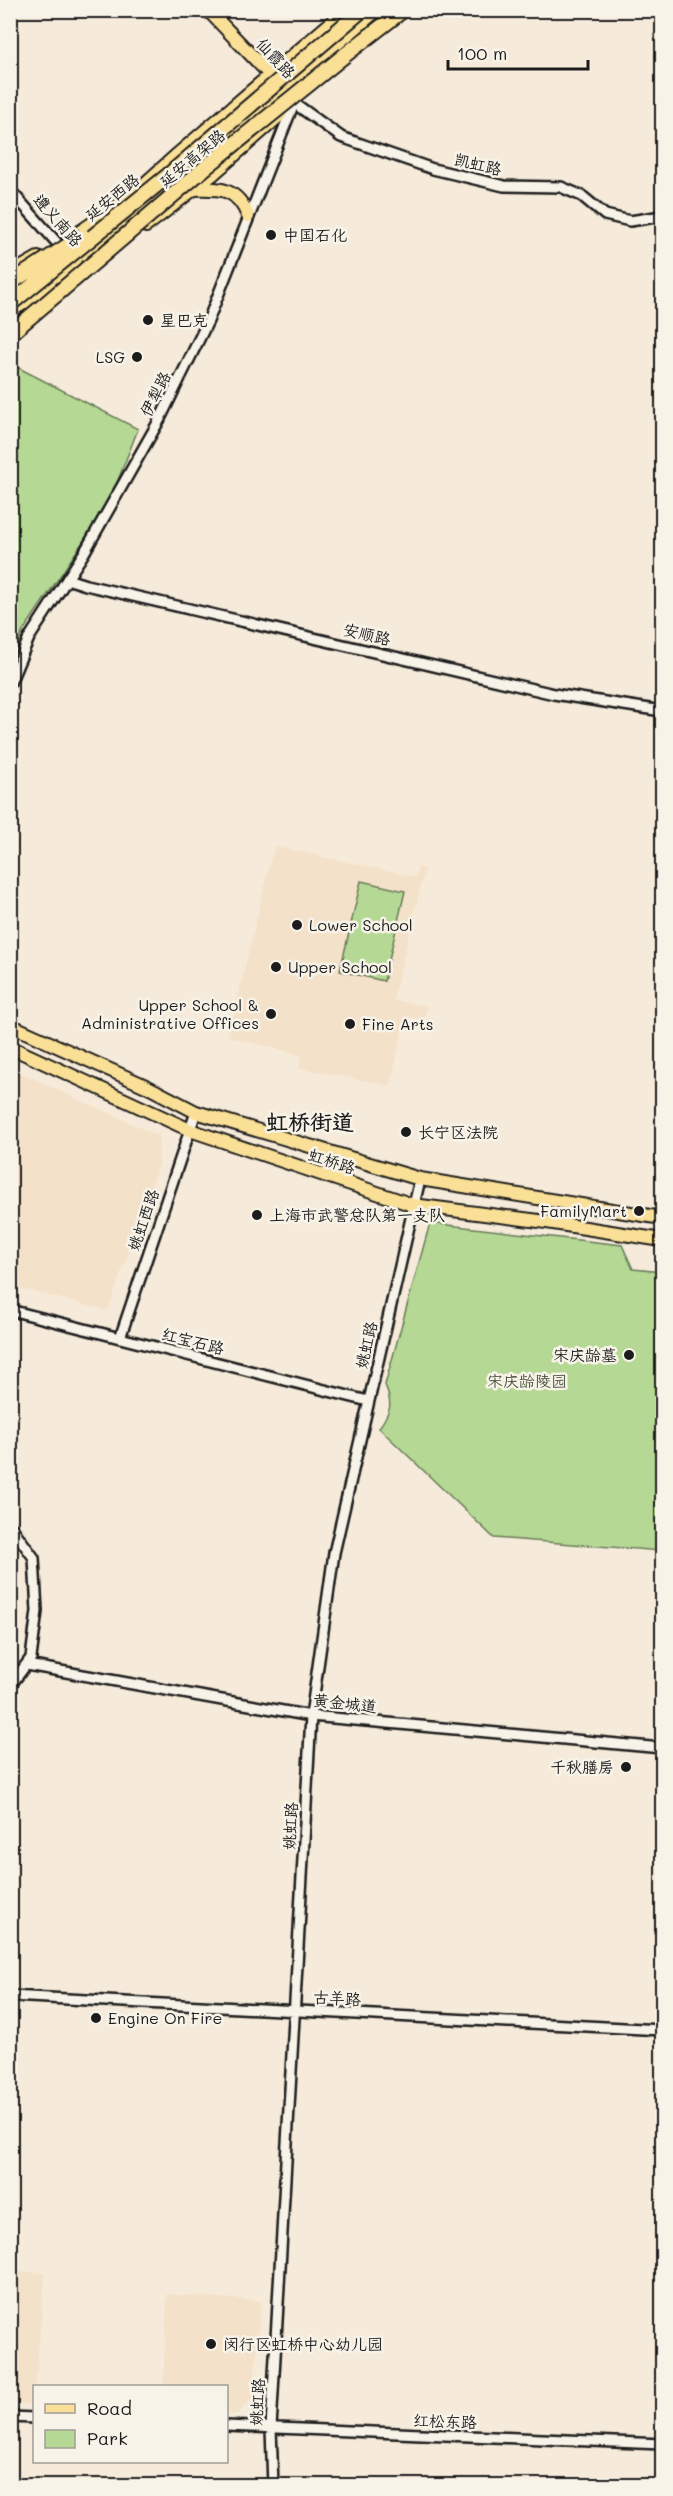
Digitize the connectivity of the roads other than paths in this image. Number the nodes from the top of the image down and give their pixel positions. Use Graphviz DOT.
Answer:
graph roads {
  1 [pos="208,10"];
  2 [pos="346,10"];
  3 [pos="362,10"];
  4 [pos="369,10"];
  5 [pos="377,10"];
  6 [pos="397,10"];
  7 [pos="405,10"];
  8 [pos="345,55"];
  9 [pos="270,75"];
  10 [pos="282,87"];
  11 [pos="294,103"];
  12 [pos="194,189"];
  13 [pos="10,190"];
  14 [pos="130,206"];
  15 [pos="248,216"];
  16 [pos="663,216"];
  17 [pos="67,253"];
  18 [pos="82,271"];
  19 [pos="10,274"];
  20 [pos="10,283"];
  21 [pos="10,289"];
  22 [pos="40,294"];
  23 [pos="10,304"];
  24 [pos="10,311"];
  25 [pos="10,334"];
  26 [pos="67,579"];
  27 [pos="10,682"];
  28 [pos="663,711"];
  29 [pos="10,1025"];
  30 [pos="10,1047"];
  31 [pos="196,1113"];
  32 [pos="190,1130"];
  33 [pos="420,1179"];
  34 [pos="413,1205"];
  35 [pos="663,1218"];
  36 [pos="663,1240"];
  37 [pos="10,1310"];
  38 [pos="120,1338"];
  39 [pos="368,1401"];
  40 [pos="10,1525"];
  41 [pos="27,1665"];
  42 [pos="10,1686"];
  43 [pos="311,1716"];
  44 [pos="663,1748"];
  45 [pos="10,1996"];
  46 [pos="294,2011"];
  47 [pos="663,2030"];
  48 [pos="10,2417"];
  49 [pos="33,2418"];
  50 [pos="228,2426"];
  51 [pos="271,2428"];
  52 [pos="663,2444"];
  53 [pos="273,2486"];
  1 -- 9 [label="main road, 仙霞路"];
  2 -- 9 [label="main road, 延安西路"];
  3 -- 14 [label="highway, 延安高架路, bridge"];
  4 -- 10 [label="main road, 延安西路"];
  5 -- 10 [label="main road, 延安西路"];
  6 -- 8 [label="highway, 延安高架路"];
  7 -- 8 [label="highway"];
  7 -- 11 [label="main road"];
  8 -- 25 [label="highway, 延安高架路, bridge"];
  9 -- 10 [label="main road, 仙霞路"];
  9 -- 17 [label="main road, 延安西路"];
  10 -- 11 [label="main road, 仙霞路"];
  10 -- 17 [label="main road, 延安西路"];
  11 -- 12 [label="main road"];
  11 -- 15 [label="street, 伊犁路"];
  11 -- 16 [label="street, 凯虹路"];
  12 -- 15 [label="main road"];
  12 -- 18 [label="main road"];
  13 -- 17 [label="street, 遵义南路"];
  14 -- 20 [label="highway, bridge"];
  14 -- 23 [label="highway, 延安高架路, bridge"];
  15 -- 26 [label="street, 伊犁路"];
  17 -- 18 [label="street, 遵义南路"];
  17 -- 19 [label="main road, 延安西路"];
  17 -- 21 [label="main road, 延安西路"];
  17 -- 22 [label="main road"];
  18 -- 22 [label="main road"];
  22 -- 24 [label="main road"];
  26 -- 27 [label="street, 伊犁路"];
  26 -- 28 [label="street, 安顺路"];
  29 -- 31 [label="main road, 虹桥路"];
  30 -- 32 [label="main road, 虹桥路"];
  31 -- 32 [label="street, 姚虹西路"];
  31 -- 33 [label="main road, 虹桥路"];
  32 -- 34 [label="main road, 虹桥路"];
  32 -- 38 [label="street, 姚虹西路"];
  33 -- 34 [label="street, 姚虹路"];
  33 -- 35 [label="main road, 虹桥路"];
  34 -- 36 [label="main road, 虹桥路"];
  34 -- 39 [label="street, 姚虹路"];
  37 -- 38 [label="street, 红宝石路"];
  38 -- 39 [label="street, 红宝石路"];
  39 -- 43 [label="street, 姚虹路"];
  40 -- 41 [label="street"];
  41 -- 42 [label="street"];
  41 -- 43 [label="street, 黄金城道"];
  43 -- 44 [label="street, 黄金城道"];
  43 -- 46 [label="street, 姚虹路"];
  45 -- 46 [label="street, 古羊路"];
  46 -- 47 [label="street, 古羊路"];
  46 -- 51 [label="street, 姚虹路"];
  48 -- 49 [label="street"];
  50 -- 51 [label="street, 红松东路"];
  51 -- 52 [label="street, 红松东路"];
  51 -- 53 [label="street, 姚虹路"];
}
